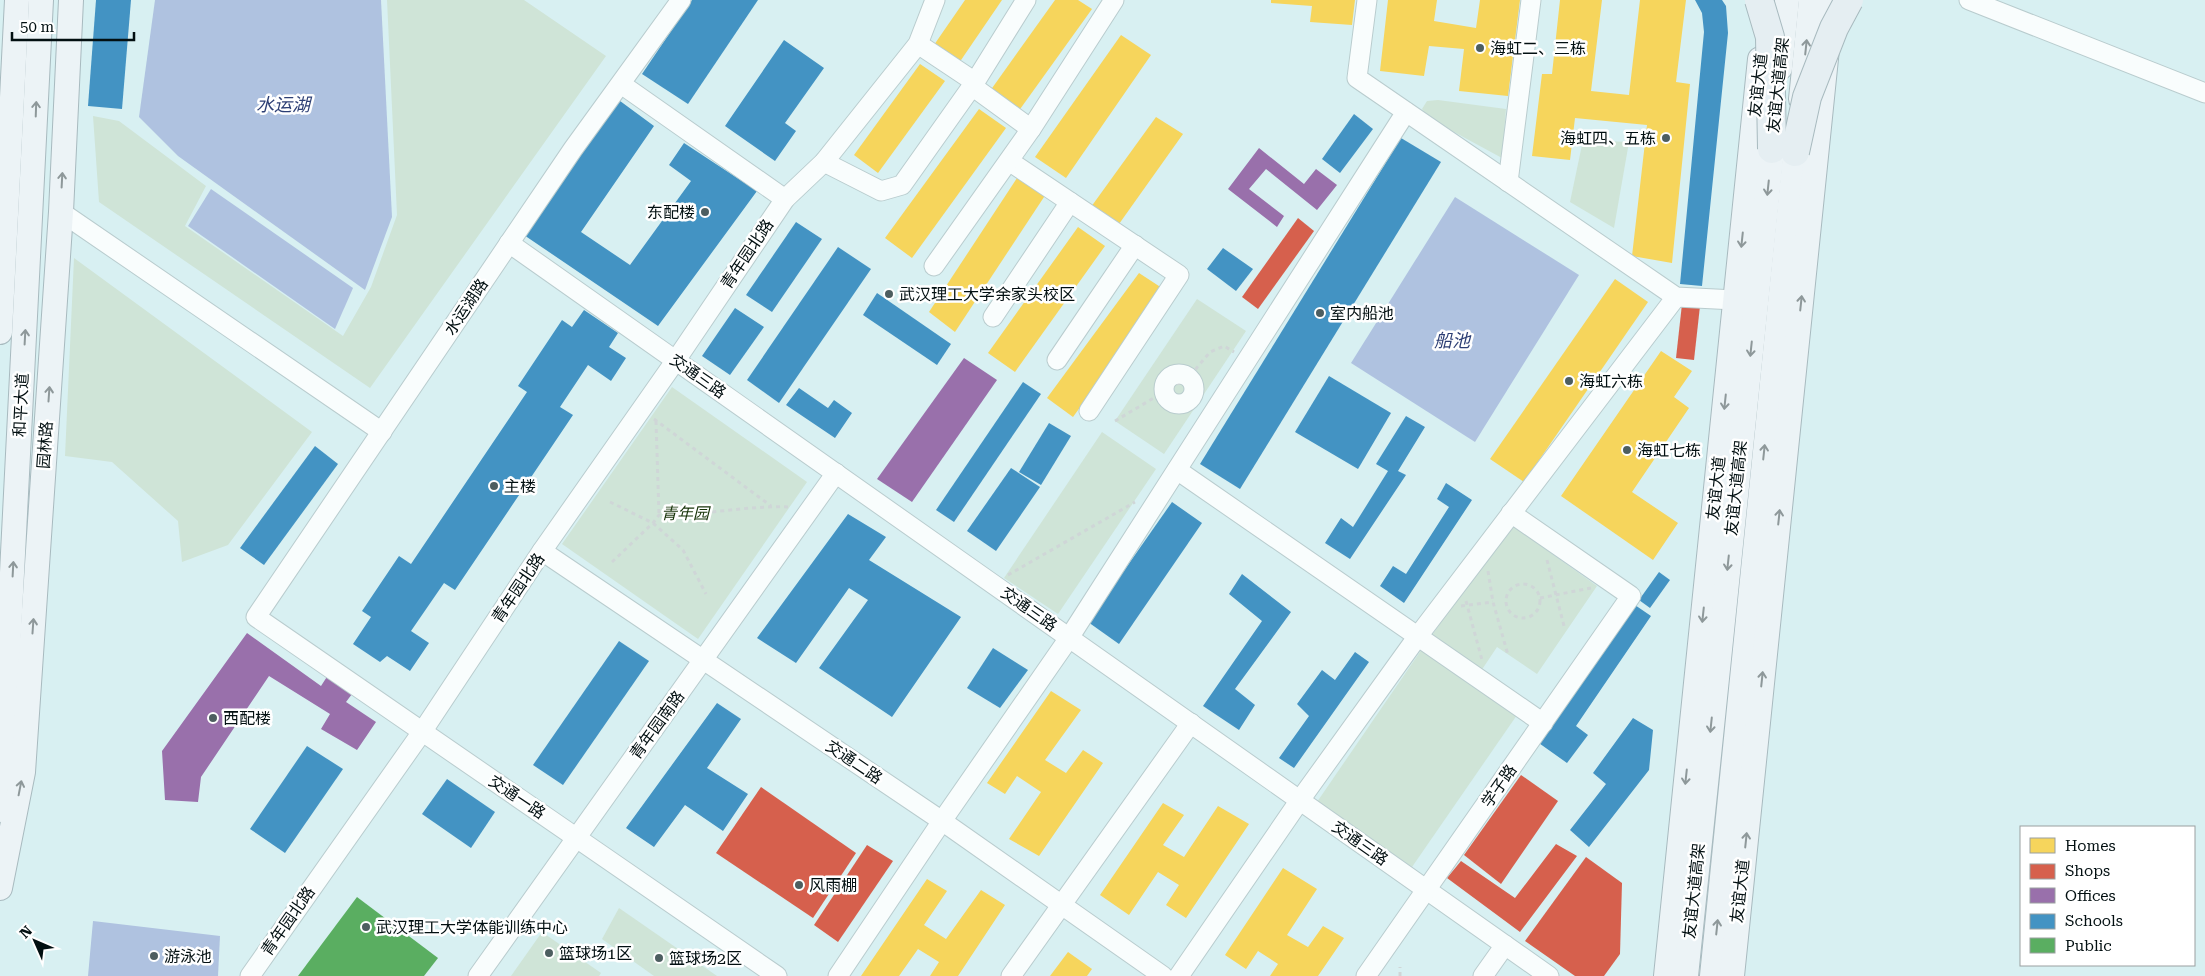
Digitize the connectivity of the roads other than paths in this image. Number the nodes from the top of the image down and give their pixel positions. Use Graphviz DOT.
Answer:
graph roads {
  1 [pos="17,0"];
  2 [pos="41,0"];
  3 [pos="71,0"];
  4 [pos="681,0"];
  5 [pos="934,0"];
  6 [pos="1026,0"];
  7 [pos="1114,0"];
  8 [pos="1367,0"];
  9 [pos="1531,0"];
  10 [pos="1759,0"];
  11 [pos="1766,0"];
  12 [pos="1787,0"];
  13 [pos="1811,0"];
  14 [pos="1832,0"];
  15 [pos="1849,0"];
  16 [pos="1969,0"];
  17 [pos="918,44"];
  18 [pos="621,84"];
  19 [pos="974,84"];
  20 [pos="2205,93"];
  21 [pos="1406,112"];
  22 [pos="1031,130"];
  23 [pos="1783,150"];
  24 [pos="1009,161"];
  25 [pos="824,162"];
  26 [pos="1508,182"];
  27 [pos="785,199"];
  28 [pos="1070,202"];
  29 [pos="61,212"];
  30 [pos="509,243"];
  31 [pos="1135,245"];
  32 [pos="934,266"];
  33 [pos="1676,297"];
  34 [pos="1735,300"];
  35 [pos="993,317"];
  36 [pos="0,332"];
  37 [pos="676,360"];
  38 [pos="1057,360"];
  39 [pos="1163,391"];
  40 [pos="1089,411"];
  41 [pos="382,432"];
  42 [pos="836,473"];
  43 [pos="1173,477"];
  44 [pos="1511,513"];
  45 [pos="542,551"];
  46 [pos="256,617"];
  47 [pos="1418,636"];
  48 [pos="1069,638"];
  49 [pos="703,660"];
  50 [pos="1191,723"];
  51 [pos="1543,723"];
  52 [pos="422,732"];
  53 [pos="1300,800"];
  54 [pos="0,810"];
  55 [pos="942,821"];
  56 [pos="576,838"];
  57 [pos="0,888"];
  58 [pos="1426,889"];
  59 [pos="1061,906"];
  60 [pos="1505,945"];
  61 [pos="250,976"];
  62 [pos="478,976"];
  63 [pos="777,976"];
  64 [pos="838,976"];
  65 [pos="1011,976"];
  66 [pos="1163,976"];
  67 [pos="1179,976"];
  68 [pos="1366,976"];
  69 [pos="1483,976"];
  70 [pos="1549,976"];
  71 [pos="1666,976"];
  72 [pos="1686,976"];
  73 [pos="1712,976"];
  74 [pos="1732,976"];
  1 -- 36 [label="main road"];
  54 -- 2 [label="main road, 和平大道, one-way"];
  29 -- 3 [label="main road, 园林路, one-way"];
  4 -- 18 [label="street, 水运湖路"];
  5 -- 17 [label="street, 青年园北路"];
  6 -- 19 [label="street"];
  7 -- 22 [label="street"];
  8 -- 21 [label="street"];
  9 -- 26 [label="street"];
  10 -- 23 [label="highway, bridge"];
  11 -- 34 [label="main road, 友谊大道, one-way"];
  12 -- 23 [label="main road, 友谊大道高架, bridge"];
  23 -- 13 [label="main road, 友谊大道高架, one-way, bridge"];
  74 -- 14 [label="main road, 友谊大道, one-way"];
  15 -- 23 [label="highway, bridge"];
  16 -- 20 [label="street"];
  17 -- 19 [label="street"];
  17 -- 25 [label="street, 青年园北路"];
  18 -- 27 [label="street"];
  18 -- 30 [label="street, 水运湖路"];
  19 -- 22 [label="street"];
  19 -- 25 [label="street"];
  21 -- 26 [label="street"];
  21 -- 43 [label="street"];
  22 -- 24 [label="street"];
  23 -- 72 [label="main road, 友谊大道高架, one-way"];
  73 -- 23 [label="main road, 友谊大道高架, one-way"];
  24 -- 28 [label="street"];
  24 -- 32 [label="street"];
  25 -- 27 [label="street, 青年园北路"];
  26 -- 33 [label="street"];
  27 -- 37 [label="street, 青年园北路"];
  28 -- 31 [label="street"];
  28 -- 35 [label="street"];
  29 -- 41 [label="street"];
  57 -- 29 [label="main road, 园林路, one-way"];
  30 -- 37 [label="street, 交通三路"];
  30 -- 41 [label="street, 水运湖路"];
  31 -- 38 [label="street"];
  31 -- 40 [label="street"];
  33 -- 34 [label="street"];
  33 -- 44 [label="street"];
  34 -- 71 [label="main road, 友谊大道, one-way"];
  37 -- 42 [label="street, 交通三路"];
  37 -- 45 [label="street, 青年园北路"];
  39 -- 39 [label="street"];
  41 -- 46 [label="street, 水运湖路"];
  42 -- 48 [label="street, 交通三路"];
  42 -- 49 [label="street, 青年园南路"];
  43 -- 47 [label="street"];
  43 -- 48 [label="street"];
  44 -- 47 [label="street"];
  44 -- 51 [label="street, 学子路"];
  45 -- 49 [label="street, 交通二路"];
  45 -- 52 [label="street, 青年园北路"];
  46 -- 52 [label="street, 交通一路"];
  47 -- 51 [label="street"];
  47 -- 53 [label="street"];
  48 -- 50 [label="street, 交通三路"];
  48 -- 55 [label="street"];
  49 -- 55 [label="street, 交通二路"];
  49 -- 56 [label="street, 青年园南路"];
  50 -- 53 [label="street, 交通三路"];
  50 -- 59 [label="street"];
  51 -- 58 [label="street, 学子路"];
  52 -- 56 [label="street, 交通一路"];
  52 -- 61 [label="street, 青年园北路"];
  53 -- 58 [label="street, 交通三路"];
  53 -- 67 [label="street"];
  55 -- 59 [label="street, 交通二路"];
  55 -- 64 [label="street"];
  56 -- 62 [label="street, 青年园南路"];
  56 -- 63 [label="street, 交通一路"];
  58 -- 60 [label="street, 交通三路"];
  58 -- 68 [label="street, 学子路"];
  59 -- 65 [label="street"];
  59 -- 66 [label="street, 交通二路"];
  60 -- 69 [label="street"];
  60 -- 70 [label="street, 交通三路"];
}
